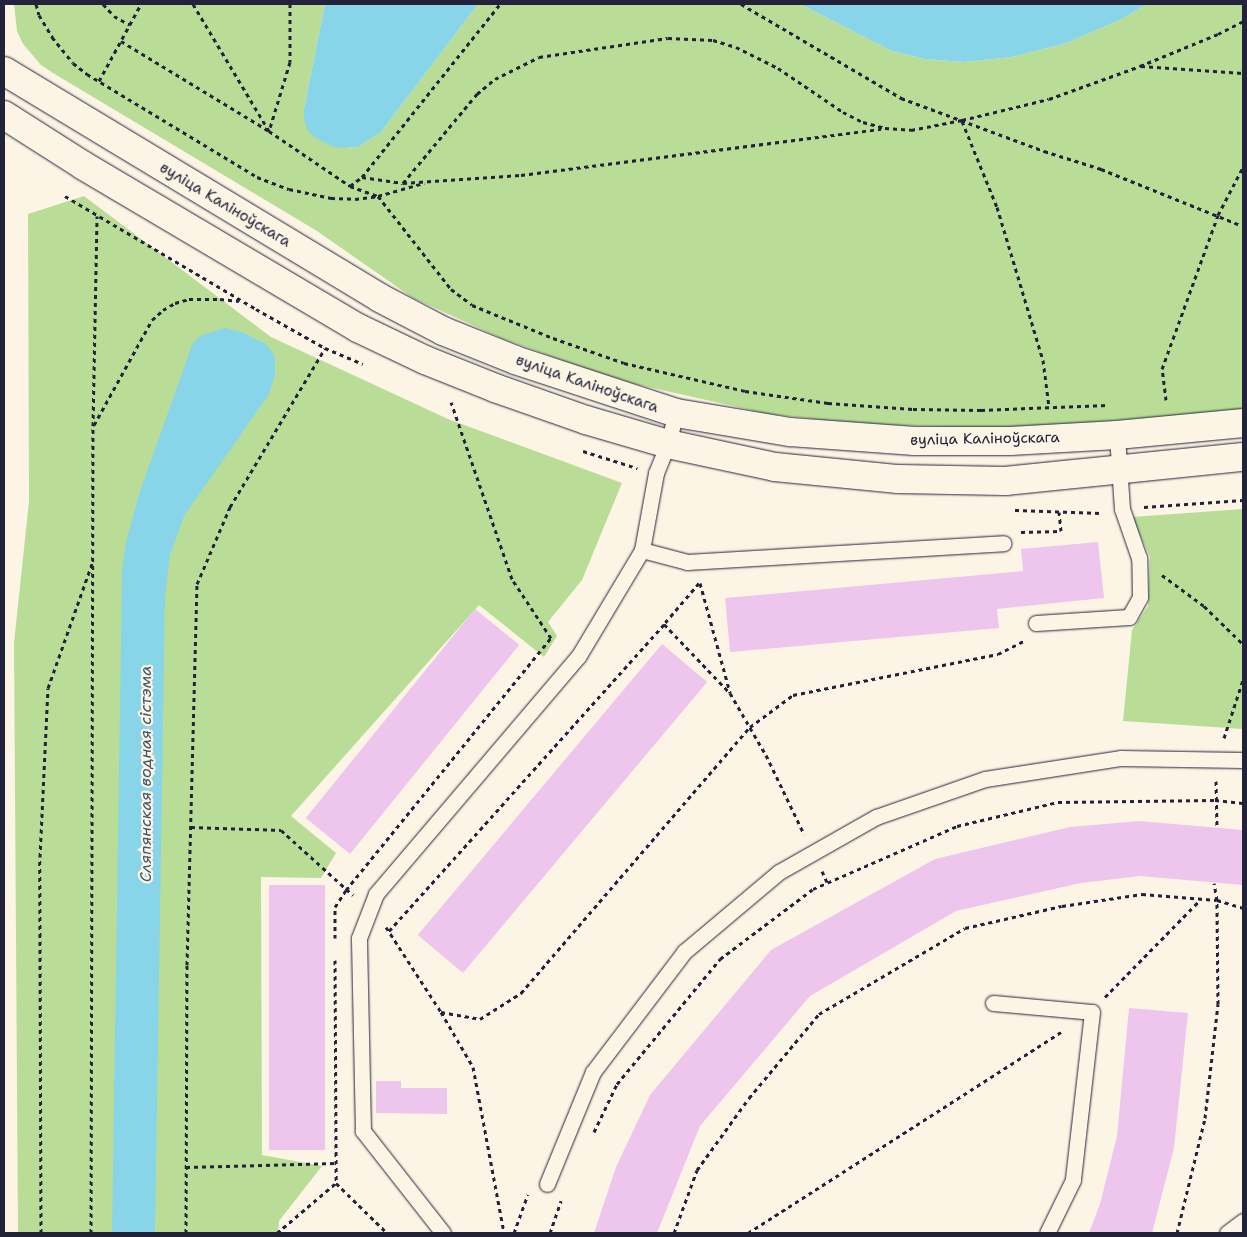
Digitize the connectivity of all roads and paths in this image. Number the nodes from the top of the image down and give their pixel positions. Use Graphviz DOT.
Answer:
graph roads {
  1 [pos="36,4"];
  2 [pos="103,4"];
  3 [pos="142,4"];
  4 [pos="193,4"];
  5 [pos="290,4"];
  6 [pos="500,4"];
  7 [pos="741,4"];
  8 [pos="1243,21"];
  9 [pos="130,24"];
  10 [pos="121,41"];
  11 [pos="1140,66"];
  12 [pos="4,72"];
  13 [pos="1243,73"];
  14 [pos="99,81"];
  15 [pos="4,115"];
  16 [pos="962,120"];
  17 [pos="885,128"];
  18 [pos="270,132"];
  19 [pos="1243,167"];
  20 [pos="362,177"];
  21 [pos="430,181"];
  22 [pos="403,183"];
  23 [pos="350,186"];
  24 [pos="65,196"];
  25 [pos="378,196"];
  26 [pos="98,216"];
  27 [pos="1218,216"];
  28 [pos="1243,226"];
  29 [pos="242,302"];
  30 [pos="275,320"];
  31 [pos="325,348"];
  32 [pos="1176,399"];
  33 [pos="1166,400"];
  34 [pos="1157,401"];
  35 [pos="451,402"];
  36 [pos="1114,405"];
  37 [pos="1049,407"];
  38 [pos="676,413"];
  39 [pos="1243,423"];
  40 [pos="94,426"];
  41 [pos="1117,435"];
  42 [pos="668,444"];
  43 [pos="1243,457"];
  44 [pos="1119,471"];
  45 [pos="1058,512"];
  46 [pos="1003,543"];
  47 [pos="642,550"];
  48 [pos="93,560"];
  49 [pos="687,562"];
  50 [pos="512,579"];
  51 [pos="710,581"];
  52 [pos="700,582"];
  53 [pos="1204,606"];
  54 [pos="1063,621"];
  55 [pos="1036,623"];
  56 [pos="664,624"];
  57 [pos="1243,644"];
  58 [pos="730,693"];
  59 [pos="750,727"];
  60 [pos="1243,760"];
  61 [pos="1243,803"];
  62 [pos="796,815"];
  63 [pos="191,827"];
  64 [pos="1214,883"];
  65 [pos="1200,899"];
  66 [pos="1217,900"];
  67 [pos="1243,908"];
  68 [pos="370,911"];
  69 [pos="389,931"];
  70 [pos="993,1003"];
  71 [pos="441,1012"];
  72 [pos="1092,1012"];
  73 [pos="593,1135"];
  74 [pos="336,1164"];
  75 [pos="186,1167"];
  76 [pos="547,1184"];
  77 [pos="528,1193"];
  78 [pos="564,1194"];
  79 [pos="1243,1221"];
  80 [pos="41,1233"];
  81 [pos="91,1233"];
  82 [pos="186,1233"];
  83 [pos="277,1233"];
  84 [pos="387,1233"];
  85 [pos="443,1233"];
  86 [pos="504,1233"];
  87 [pos="514,1233"];
  88 [pos="550,1233"];
  89 [pos="674,1233"];
  90 [pos="748,1233"];
  91 [pos="1047,1233"];
  92 [pos="1177,1233"];
  93 [pos="1227,1233"];
  1 -- 14 [label="path"];
  2 -- 9 [label="path"];
  3 -- 9 [label="path"];
  4 -- 18 [label="path"];
  5 -- 18 [label="path"];
  6 -- 20 [label="path"];
  7 -- 16 [label="path"];
  8 -- 11 [label="path"];
  9 -- 10 [label="path"];
  10 -- 14 [label="path"];
  10 -- 18 [label="path"];
  11 -- 13 [label="path"];
  11 -- 16 [label="path"];
  12 -- 38 [label="main road, вуліца Каліноўскага"];
  14 -- 25 [label="path"];
  15 -- 42 [label="main road, вуліца Каліноўскага"];
  16 -- 17 [label="path"];
  16 -- 27 [label="path"];
  16 -- 37 [label="path"];
  17 -- 21 [label="path"];
  17 -- 22 [label="path"];
  18 -- 23 [label="path"];
  19 -- 27 [label="path"];
  20 -- 22 [label="path"];
  20 -- 23 [label="path"];
  21 -- 22 [label="path"];
  21 -- 25 [label="path"];
  23 -- 25 [label="path"];
  24 -- 26 [label="path"];
  25 -- 37 [label="path"];
  26 -- 29 [label="path"];
  26 -- 40 [label="path"];
  27 -- 28 [label="path"];
  27 -- 33 [label="path"];
  29 -- 30 [label="path"];
  29 -- 40 [label="path"];
  31 -- 63 [label="path"];
  32 -- 33 [label="path"];
  33 -- 34 [label="path"];
  35 -- 50 [label="path"];
  36 -- 37 [label="path"];
  38 -- 41 [label="main road, вуліца Каліноўскага"];
  38 -- 42 [label="lane"];
  39 -- 41 [label="main road, вуліца Каліноўскага"];
  40 -- 48 [label="path"];
  41 -- 44 [label="lane"];
  42 -- 44 [label="main road, вуліца Каліноўскага"];
  42 -- 47 [label="lane"];
  43 -- 44 [label="main road, вуліца Каліноўскага"];
  44 -- 54 [label="lane"];
  45 -- 46 [label="path"];
  46 -- 49 [label="lane"];
  47 -- 49 [label="lane"];
  47 -- 68 [label="lane"];
  48 -- 80 [label="path"];
  48 -- 81 [label="path"];
  49 -- 52 [label="path"];
  51 -- 52 [label="path"];
  52 -- 56 [label="path"];
  52 -- 58 [label="path"];
  53 -- 57 [label="path"];
  54 -- 55 [label="lane"];
  54 -- 59 [label="path"];
  56 -- 58 [label="path"];
  56 -- 69 [label="path"];
  58 -- 59 [label="path"];
  59 -- 62 [label="path"];
  59 -- 71 [label="path"];
  60 -- 76 [label="lane"];
  61 -- 73 [label="path"];
  63 -- 68 [label="path"];
  63 -- 75 [label="path"];
  64 -- 66 [label="path"];
  65 -- 66 [label="path"];
  65 -- 72 [label="path"];
  65 -- 89 [label="path"];
  66 -- 67 [label="path"];
  66 -- 92 [label="path"];
  68 -- 69 [label="path"];
  68 -- 85 [label="lane"];
  69 -- 71 [label="path"];
  70 -- 72 [label="lane"];
  71 -- 86 [label="path"];
  72 -- 90 [label="path"];
  72 -- 91 [label="lane"];
  74 -- 75 [label="path"];
  75 -- 82 [label="path"];
  77 -- 87 [label="path"];
  78 -- 88 [label="path"];
  79 -- 93 [label="lane"];
  83 -- 84 [label="path"];
}
